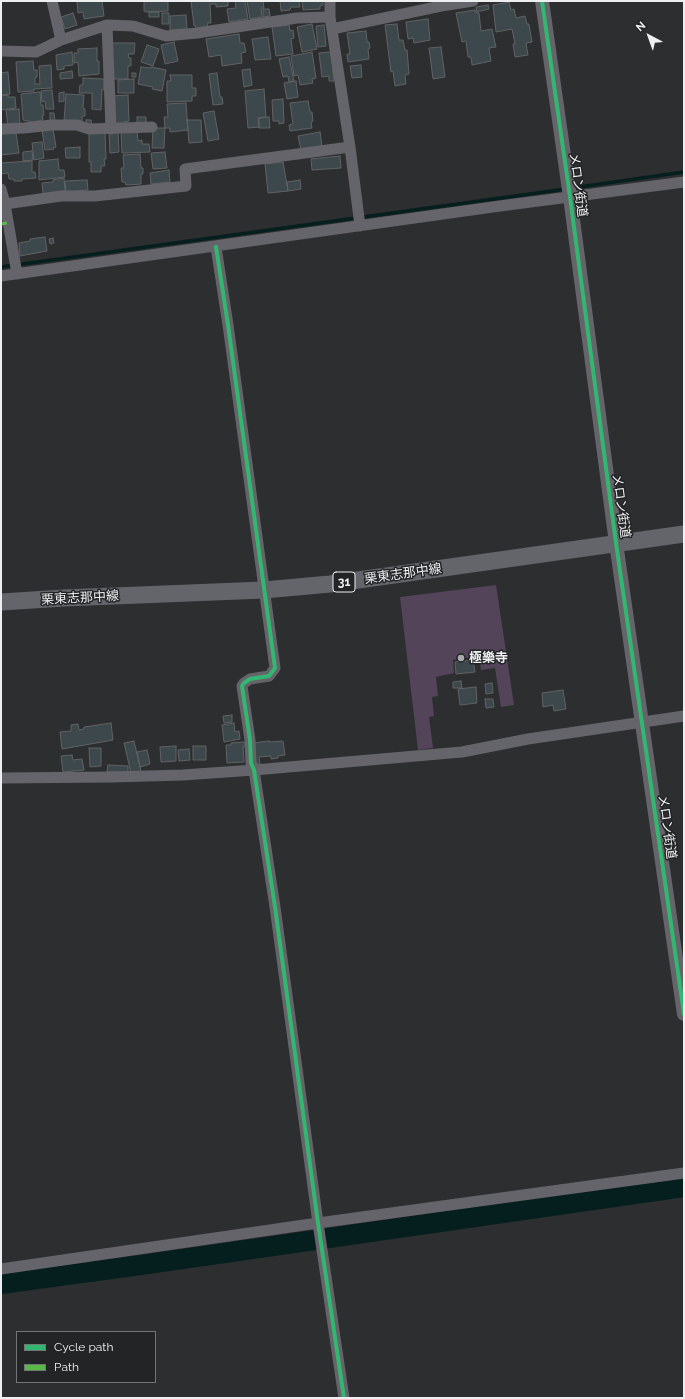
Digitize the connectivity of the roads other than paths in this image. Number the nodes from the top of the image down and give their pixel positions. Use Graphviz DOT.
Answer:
graph roads {
  1 [pos="52,1"];
  2 [pos="330,1"];
  3 [pos="473,1"];
  4 [pos="542,1"];
  5 [pos="330,18"];
  6 [pos="107,25"];
  7 [pos="332,29"];
  8 [pos="61,40"];
  9 [pos="1,51"];
  10 [pos="152,127"];
  11 [pos="1,129"];
  12 [pos="111,129"];
  13 [pos="350,147"];
  14 [pos="684,182"];
  15 [pos="1,189"];
  16 [pos="569,190"];
  17 [pos="5,204"];
  18 [pos="359,219"];
  19 [pos="216,247"];
  20 [pos="16,267"];
  21 [pos="1,276"];
  22 [pos="684,534"];
  23 [pos="616,543"];
  24 [pos="264,590"];
  25 [pos="1,602"];
  26 [pos="684,716"];
  27 [pos="642,723"];
  28 [pos="254,770"];
  29 [pos="1,778"];
  30 [pos="684,1014"];
  31 [pos="684,1173"];
  32 [pos="318,1224"];
  33 [pos="1,1269"];
  34 [pos="344,1398"];
  1 -- 8 [label="street"];
  2 -- 5 [label="street"];
  3 -- 7 [label="street"];
  4 -- 16 [label="street, メロン街道"];
  5 -- 6 [label="street"];
  5 -- 7 [label="street"];
  6 -- 8 [label="street"];
  6 -- 12 [label="street"];
  7 -- 13 [label="street"];
  8 -- 9 [label="street"];
  10 -- 12 [label="street"];
  11 -- 12 [label="street"];
  13 -- 17 [label="street"];
  13 -- 18 [label="street"];
  14 -- 16 [label="street"];
  15 -- 17 [label="street"];
  16 -- 18 [label="street"];
  16 -- 23 [label="street, メロン街道"];
  17 -- 20 [label="street"];
  18 -- 19 [label="street"];
  19 -- 20 [label="street"];
  19 -- 24 [label="street"];
  20 -- 21 [label="street"];
  22 -- 23 [label="main road, 栗東志那中線 / 31"];
  23 -- 24 [label="main road, 栗東志那中線 / 31"];
  23 -- 27 [label="street, メロン街道"];
  24 -- 25 [label="main road, 栗東志那中線 / 31"];
  24 -- 28 [label="street"];
  26 -- 27 [label="street"];
  27 -- 28 [label="street"];
  27 -- 30 [label="street, メロン街道"];
  28 -- 29 [label="street"];
  28 -- 32 [label="street"];
  31 -- 32 [label="street"];
  32 -- 33 [label="street"];
  32 -- 34 [label="street"];
}
